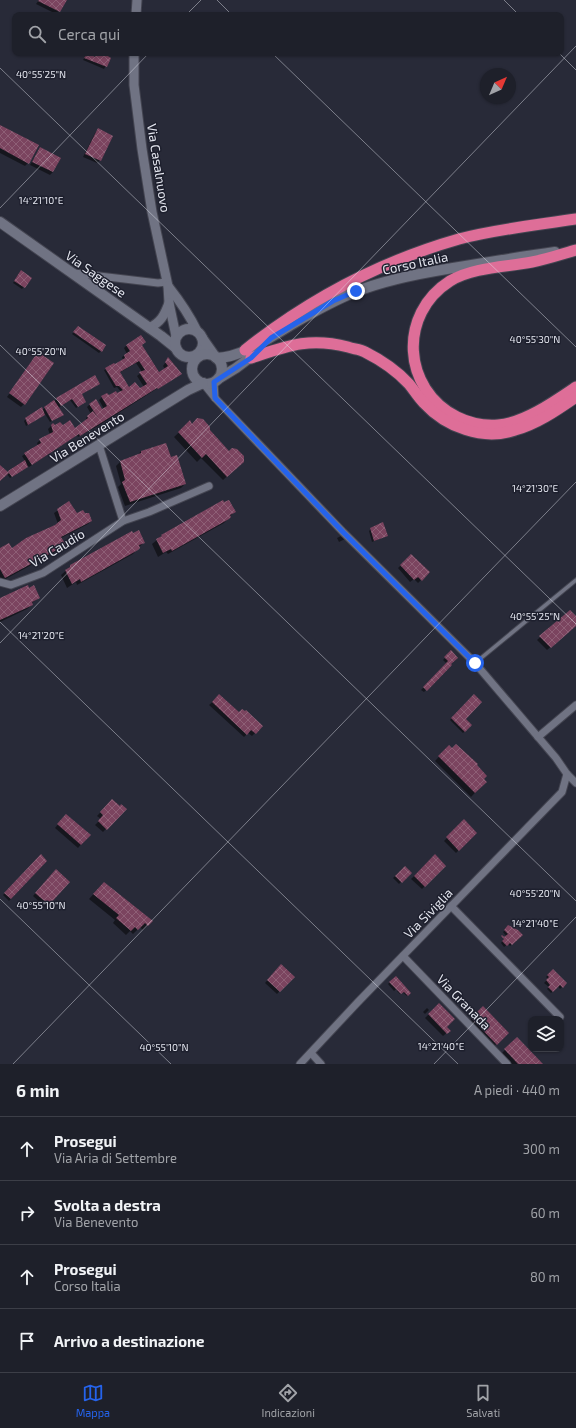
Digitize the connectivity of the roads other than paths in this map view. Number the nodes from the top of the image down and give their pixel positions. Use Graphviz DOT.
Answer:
graph roads {
  1 [pos="137,0"];
  2 [pos="136,12"];
  3 [pos="134,56"];
  4 [pos="576,219"];
  5 [pos="0,222"];
  6 [pos="576,249"];
  7 [pos="72,273"];
  8 [pos="167,284"];
  9 [pos="169,303"];
  10 [pos="149,328"];
  11 [pos="199,335"];
  12 [pos="176,336"];
  13 [pos="177,351"];
  14 [pos="248,354"];
  15 [pos="216,358"];
  16 [pos="194,376"];
  17 [pos="216,380"];
  18 [pos="203,383"];
  19 [pos="576,387"];
  20 [pos="188,390"];
  21 [pos="576,397"];
  22 [pos="215,398"];
  23 [pos="99,445"];
  24 [pos="209,486"];
  25 [pos="0,506"];
  26 [pos="123,521"];
  27 [pos="576,580"];
  28 [pos="0,582"];
  29 [pos="475,663"];
  30 [pos="576,705"];
  31 [pos="538,737"];
  32 [pos="567,774"];
  33 [pos="576,783"];
  34 [pos="451,906"];
  35 [pos="403,956"];
  36 [pos="559,1016"];
  37 [pos="311,1053"];
  38 [pos="300,1064"];
  39 [pos="321,1064"];
  40 [pos="507,1064"];
  1 -- 2 [label="street"];
  3 -- 8 [label="street, Via Casalnuovo"];
  4 -- 14 [label="highway"];
  5 -- 7 [label="main road, Via Saggese"];
  6 -- 14 [label="main road, Corso Italia"];
  6 -- 19 [label="highway"];
  7 -- 8 [label="street"];
  7 -- 10 [label="main road, Via Saggese"];
  8 -- 9 [label="street, Via Casalnuovo"];
  8 -- 11 [label="street"];
  9 -- 10 [label="street"];
  9 -- 12 [label="street, Via Casalnuovo"];
  10 -- 12 [label="main road"];
  10 -- 13 [label="main road, Via Saggese"];
  11 -- 12 [label="main road"];
  11 -- 13 [label="main road"];
  11 -- 15 [label="main road"];
  12 -- 13 [label="main road"];
  13 -- 16 [label="main road"];
  14 -- 15 [label="main road"];
  14 -- 17 [label="main road"];
  14 -- 21 [label="highway"];
  15 -- 16 [label="main road"];
  15 -- 17 [label="main road"];
  16 -- 18 [label="main road"];
  16 -- 20 [label="main road"];
  17 -- 18 [label="main road"];
  17 -- 22 [label="street"];
  18 -- 20 [label="main road, Via Benevento"];
  18 -- 22 [label="street"];
  20 -- 23 [label="main road, Via Benevento"];
  22 -- 29 [label="street"];
  23 -- 25 [label="main road, Via Benevento"];
  23 -- 26 [label="street"];
  24 -- 26 [label="street, Via Caudio"];
  26 -- 28 [label="street, Via Caudio"];
  27 -- 29 [label="lane"];
  29 -- 31 [label="street"];
  30 -- 31 [label="street"];
  31 -- 32 [label="street"];
  32 -- 33 [label="street"];
  32 -- 34 [label="street, Via Siviglia"];
  34 -- 35 [label="street, Via Siviglia"];
  34 -- 36 [label="street"];
  35 -- 37 [label="street, Via Siviglia"];
  35 -- 40 [label="street, Via Granada"];
  37 -- 38 [label="street, Via Siviglia"];
  37 -- 39 [label="street"];
}
